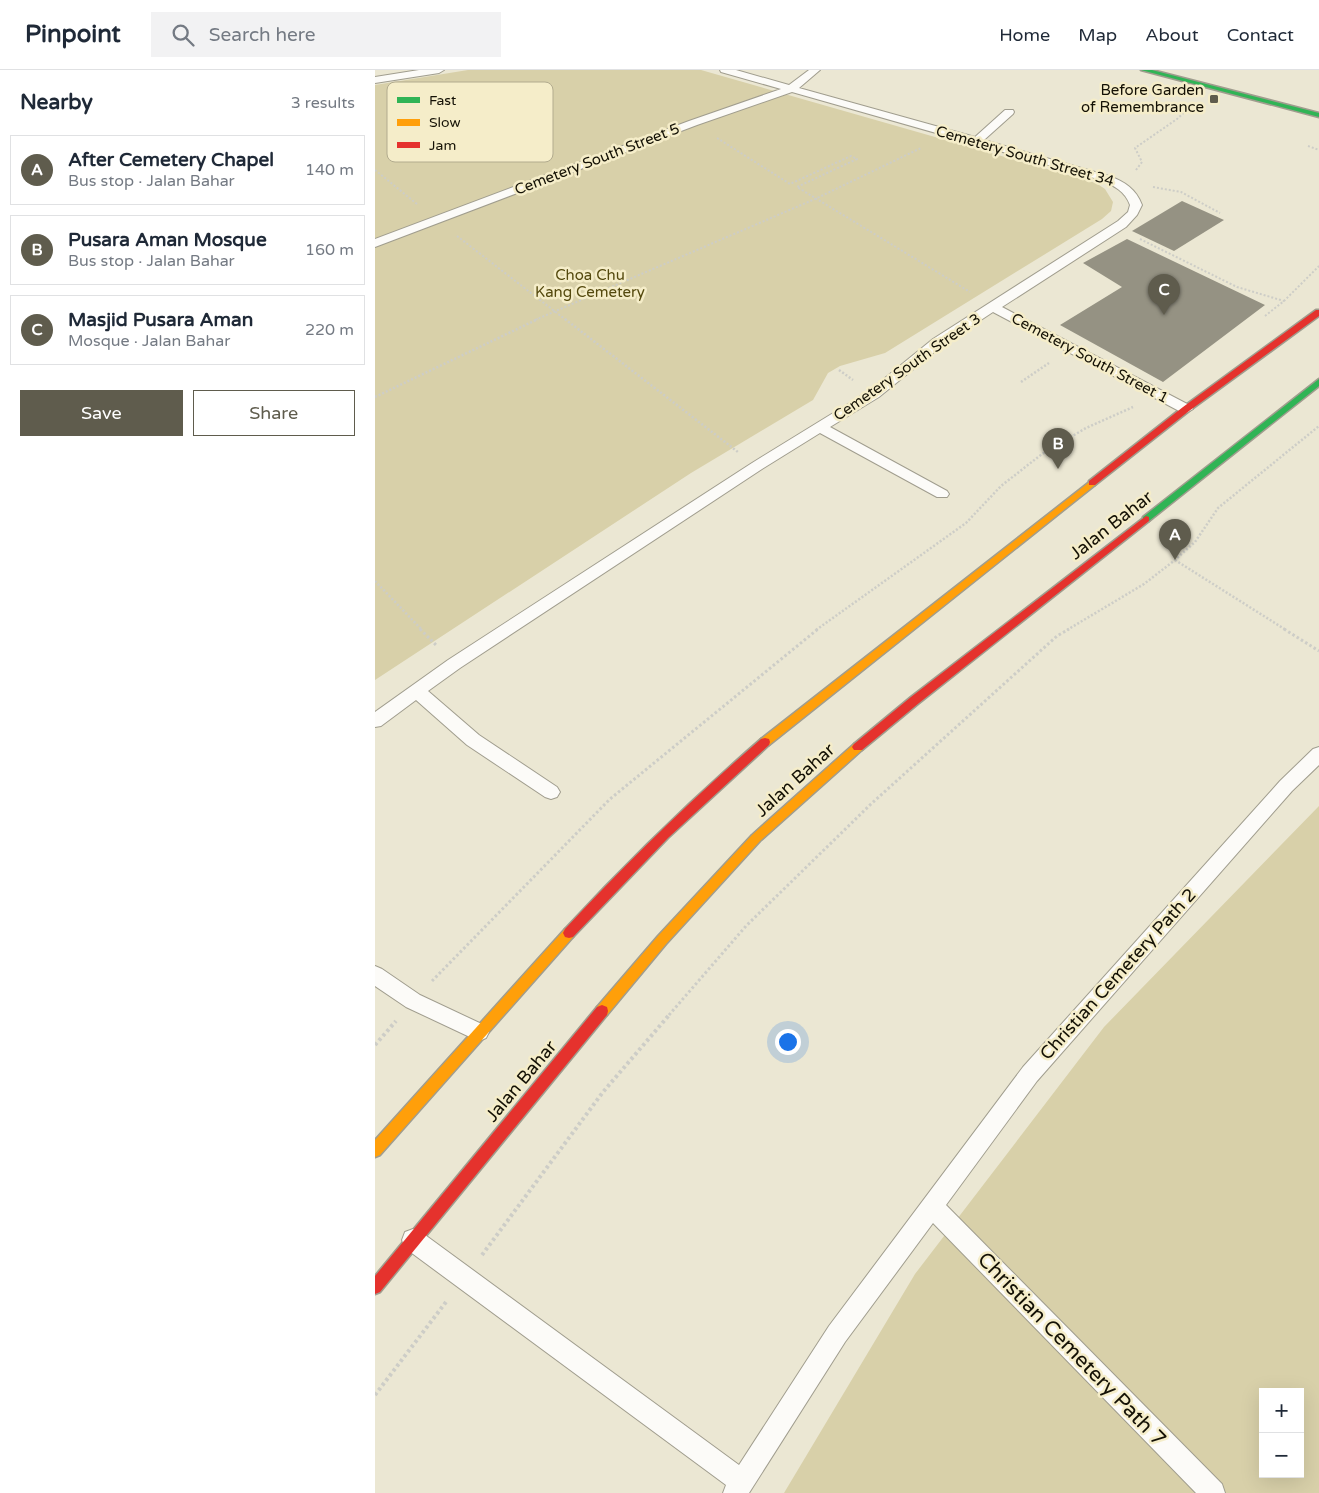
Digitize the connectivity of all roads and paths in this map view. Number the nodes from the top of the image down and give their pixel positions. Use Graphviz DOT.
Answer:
graph roads {
  1 [pos="437,70"];
  2 [pos="725,70"];
  3 [pos="815,70"];
  4 [pos="1144,70"];
  5 [pos="375,80"];
  6 [pos="454,82"];
  7 [pos="791,89"];
  8 [pos="1236,95"];
  9 [pos="1192,105"];
  10 [pos="1009,112"];
  11 [pos="1319,115"];
  12 [pos="1294,120"];
  13 [pos="693,122"];
  14 [pos="951,134"];
  15 [pos="976,142"];
  16 [pos="1308,146"];
  17 [pos="1319,150"];
  18 [pos="553,153"];
  19 [pos="573,167"];
  20 [pos="375,170"];
  21 [pos="1136,170"];
  22 [pos="1152,187"];
  23 [pos="815,199"];
  24 [pos="1220,213"];
  25 [pos="437,220"];
  26 [pos="1135,237"];
  27 [pos="375,243"];
  28 [pos="1319,266"];
  29 [pos="1284,301"];
  30 [pos="993,306"];
  31 [pos="554,311"];
  32 [pos="1319,312"];
  33 [pos="1261,319"];
  34 [pos="1071,349"];
  35 [pos="839,370"];
  36 [pos="855,381"];
  37 [pos="1021,382"];
  38 [pos="1319,382"];
  39 [pos="1159,396"];
  40 [pos="375,397"];
  41 [pos="1186,409"];
  42 [pos="1319,426"];
  43 [pos="820,427"];
  44 [pos="757,466"];
  45 [pos="942,494"];
  46 [pos="1175,560"];
  47 [pos="375,581"];
  48 [pos="1319,651"];
  49 [pos="454,664"];
  50 [pos="418,692"];
  51 [pos="375,721"];
  52 [pos="1319,754"];
  53 [pos="551,792"];
  54 [pos="375,975"];
  55 [pos="413,1001"];
  56 [pos="479,1032"];
  57 [pos="375,1045"];
  58 [pos="375,1150"];
  59 [pos="931,1206"];
  60 [pos="413,1240"];
  61 [pos="465,1278"];
  62 [pos="375,1287"];
  63 [pos="375,1395"];
  64 [pos="738,1487"];
  65 [pos="1213,1493"];
  1 -- 5 [label="lane"];
  1 -- 6 [label="path"];
  2 -- 7 [label="lane, Cemetery South Street 34"];
  3 -- 7 [label="lane, Cemetery South Street 5"];
  4 -- 8 [label="main road"];
  7 -- 13 [label="lane, Cemetery South Street 5"];
  7 -- 14 [label="lane, Cemetery South Street 34"];
  8 -- 11 [label="main road"];
  8 -- 12 [label="main road"];
  9 -- 21 [label="path"];
  10 -- 15 [label="lane"];
  13 -- 19 [label="lane, Cemetery South Street 5"];
  13 -- 23 [label="path"];
  14 -- 15 [label="lane, Cemetery South Street 34"];
  14 -- 23 [label="path"];
  15 -- 30 [label="lane, Cemetery South Street 34"];
  16 -- 17 [label="path"];
  18 -- 19 [label="path"];
  19 -- 25 [label="lane, Cemetery South Street 5"];
  20 -- 25 [label="path"];
  22 -- 24 [label="path"];
  23 -- 30 [label="path"];
  23 -- 31 [label="path"];
  25 -- 27 [label="lane, Cemetery South Street 5"];
  25 -- 31 [label="path"];
  26 -- 29 [label="path"];
  28 -- 29 [label="path"];
  29 -- 33 [label="path"];
  30 -- 34 [label="lane, Cemetery South Street 1"];
  30 -- 43 [label="lane, Cemetery South Street 3"];
  31 -- 40 [label="path"];
  31 -- 44 [label="path"];
  32 -- 41 [label="main road"];
  34 -- 37 [label="path"];
  34 -- 39 [label="lane, Cemetery South Street 1"];
  35 -- 36 [label="path"];
  38 -- 60 [label="main road, Jalan Bahar"];
  39 -- 41 [label="lane, Cemetery South Street 1"];
  39 -- 55 [label="path"];
  41 -- 56 [label="main road"];
  42 -- 46 [label="path"];
  43 -- 44 [label="lane, Cemetery South Street 3"];
  43 -- 45 [label="lane"];
  44 -- 49 [label="lane, Cemetery South Street 3"];
  46 -- 48 [label="path"];
  46 -- 61 [label="path"];
  47 -- 49 [label="path"];
  49 -- 50 [label="lane, Cemetery South Street 3"];
  50 -- 51 [label="lane, Cemetery South Street 3"];
  50 -- 53 [label="lane"];
  52 -- 59 [label="lane, Christian Cemetery Path 2"];
  54 -- 55 [label="lane"];
  55 -- 56 [label="lane"];
  55 -- 57 [label="path"];
  56 -- 58 [label="main road"];
  59 -- 64 [label="lane, Christian Cemetery Path 2"];
  59 -- 65 [label="lane, Christian Cemetery Path 7"];
  60 -- 61 [label="lane"];
  60 -- 62 [label="main road, Jalan Bahar"];
  61 -- 63 [label="path"];
  61 -- 64 [label="lane"];
}
